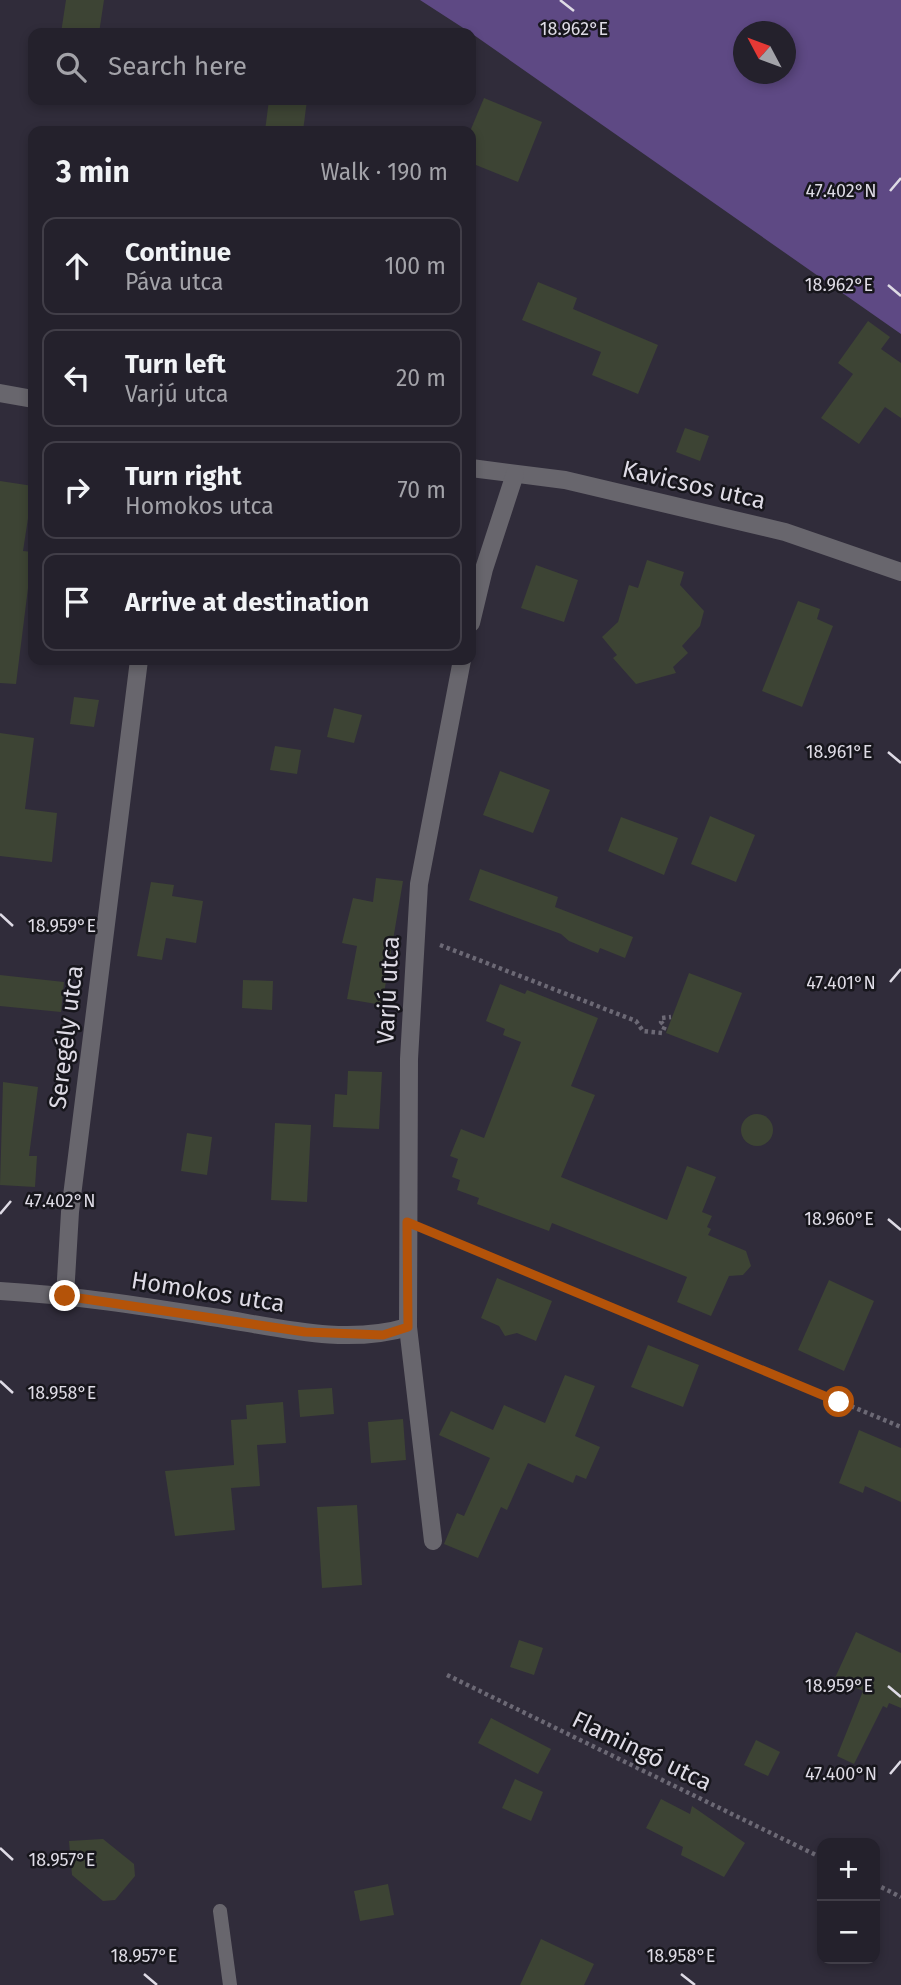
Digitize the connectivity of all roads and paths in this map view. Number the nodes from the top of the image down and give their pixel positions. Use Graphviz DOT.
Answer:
graph roads {
  1 [pos="0,393"];
  2 [pos="28,398"];
  3 [pos="476,469"];
  4 [pos="514,474"];
  5 [pos="477,564"];
  6 [pos="901,572"];
  7 [pos="138,665"];
  8 [pos="461,665"];
  9 [pos="415,938"];
  10 [pos="671,1017"];
  11 [pos="407,1222"];
  12 [pos="0,1291"];
  13 [pos="65,1296"];
  14 [pos="408,1327"];
  15 [pos="901,1427"];
  16 [pos="433,1541"];
  17 [pos="447,1675"];
  18 [pos="817,1856"];
  19 [pos="880,1886"];
  20 [pos="901,1897"];
  21 [pos="220,1911"];
  22 [pos="230,1985"];
  1 -- 2 [label="street"];
  3 -- 4 [label="street, Kavicsos utca"];
  4 -- 5 [label="street"];
  4 -- 6 [label="street, Kavicsos utca"];
  7 -- 13 [label="street, Seregély utca"];
  8 -- 9 [label="street, Varjú utca"];
  9 -- 10 [label="path"];
  9 -- 11 [label="street, Varjú utca"];
  11 -- 14 [label="street, Varjú utca"];
  11 -- 15 [label="path"];
  12 -- 13 [label="street, Homokos utca"];
  13 -- 14 [label="street, Homokos utca"];
  14 -- 16 [label="street, Varjú utca"];
  17 -- 18 [label="path, Flamingó utca"];
  19 -- 20 [label="path"];
  21 -- 22 [label="lane"];
}
